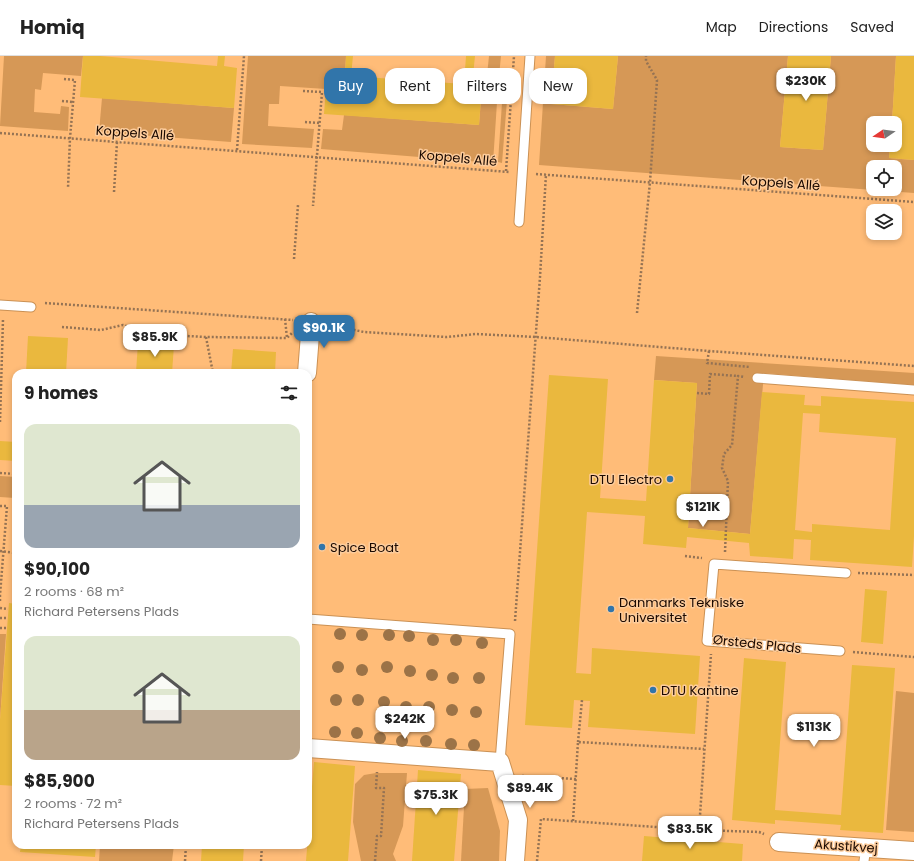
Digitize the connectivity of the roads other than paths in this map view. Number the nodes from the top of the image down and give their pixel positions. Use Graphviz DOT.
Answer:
graph roads {
  1 [pos="530,56"];
  2 [pos="519,222"];
  3 [pos="0,305"];
  4 [pos="31,307"];
  5 [pos="310,327"];
  6 [pos="307,369"];
  7 [pos="758,378"];
  8 [pos="914,390"];
  9 [pos="846,573"];
  10 [pos="312,619"];
  11 [pos="840,651"];
  12 [pos="312,748"];
  13 [pos="500,762"];
  14 [pos="779,842"];
  15 [pos="914,850"];
  16 [pos="865,854"];
  17 [pos="515,861"];
  1 -- 2 [label="lane"];
  3 -- 4 [label="lane"];
  5 -- 6 [label="street"];
  7 -- 8 [label="lane"];
  9 -- 11 [label="lane, Ørsteds Plads"];
  10 -- 13 [label="lane"];
  12 -- 13 [label="street"];
  13 -- 17 [label="street"];
  14 -- 16 [label="street, Akustikvej"];
  15 -- 16 [label="street, Akustikvej"];
}
